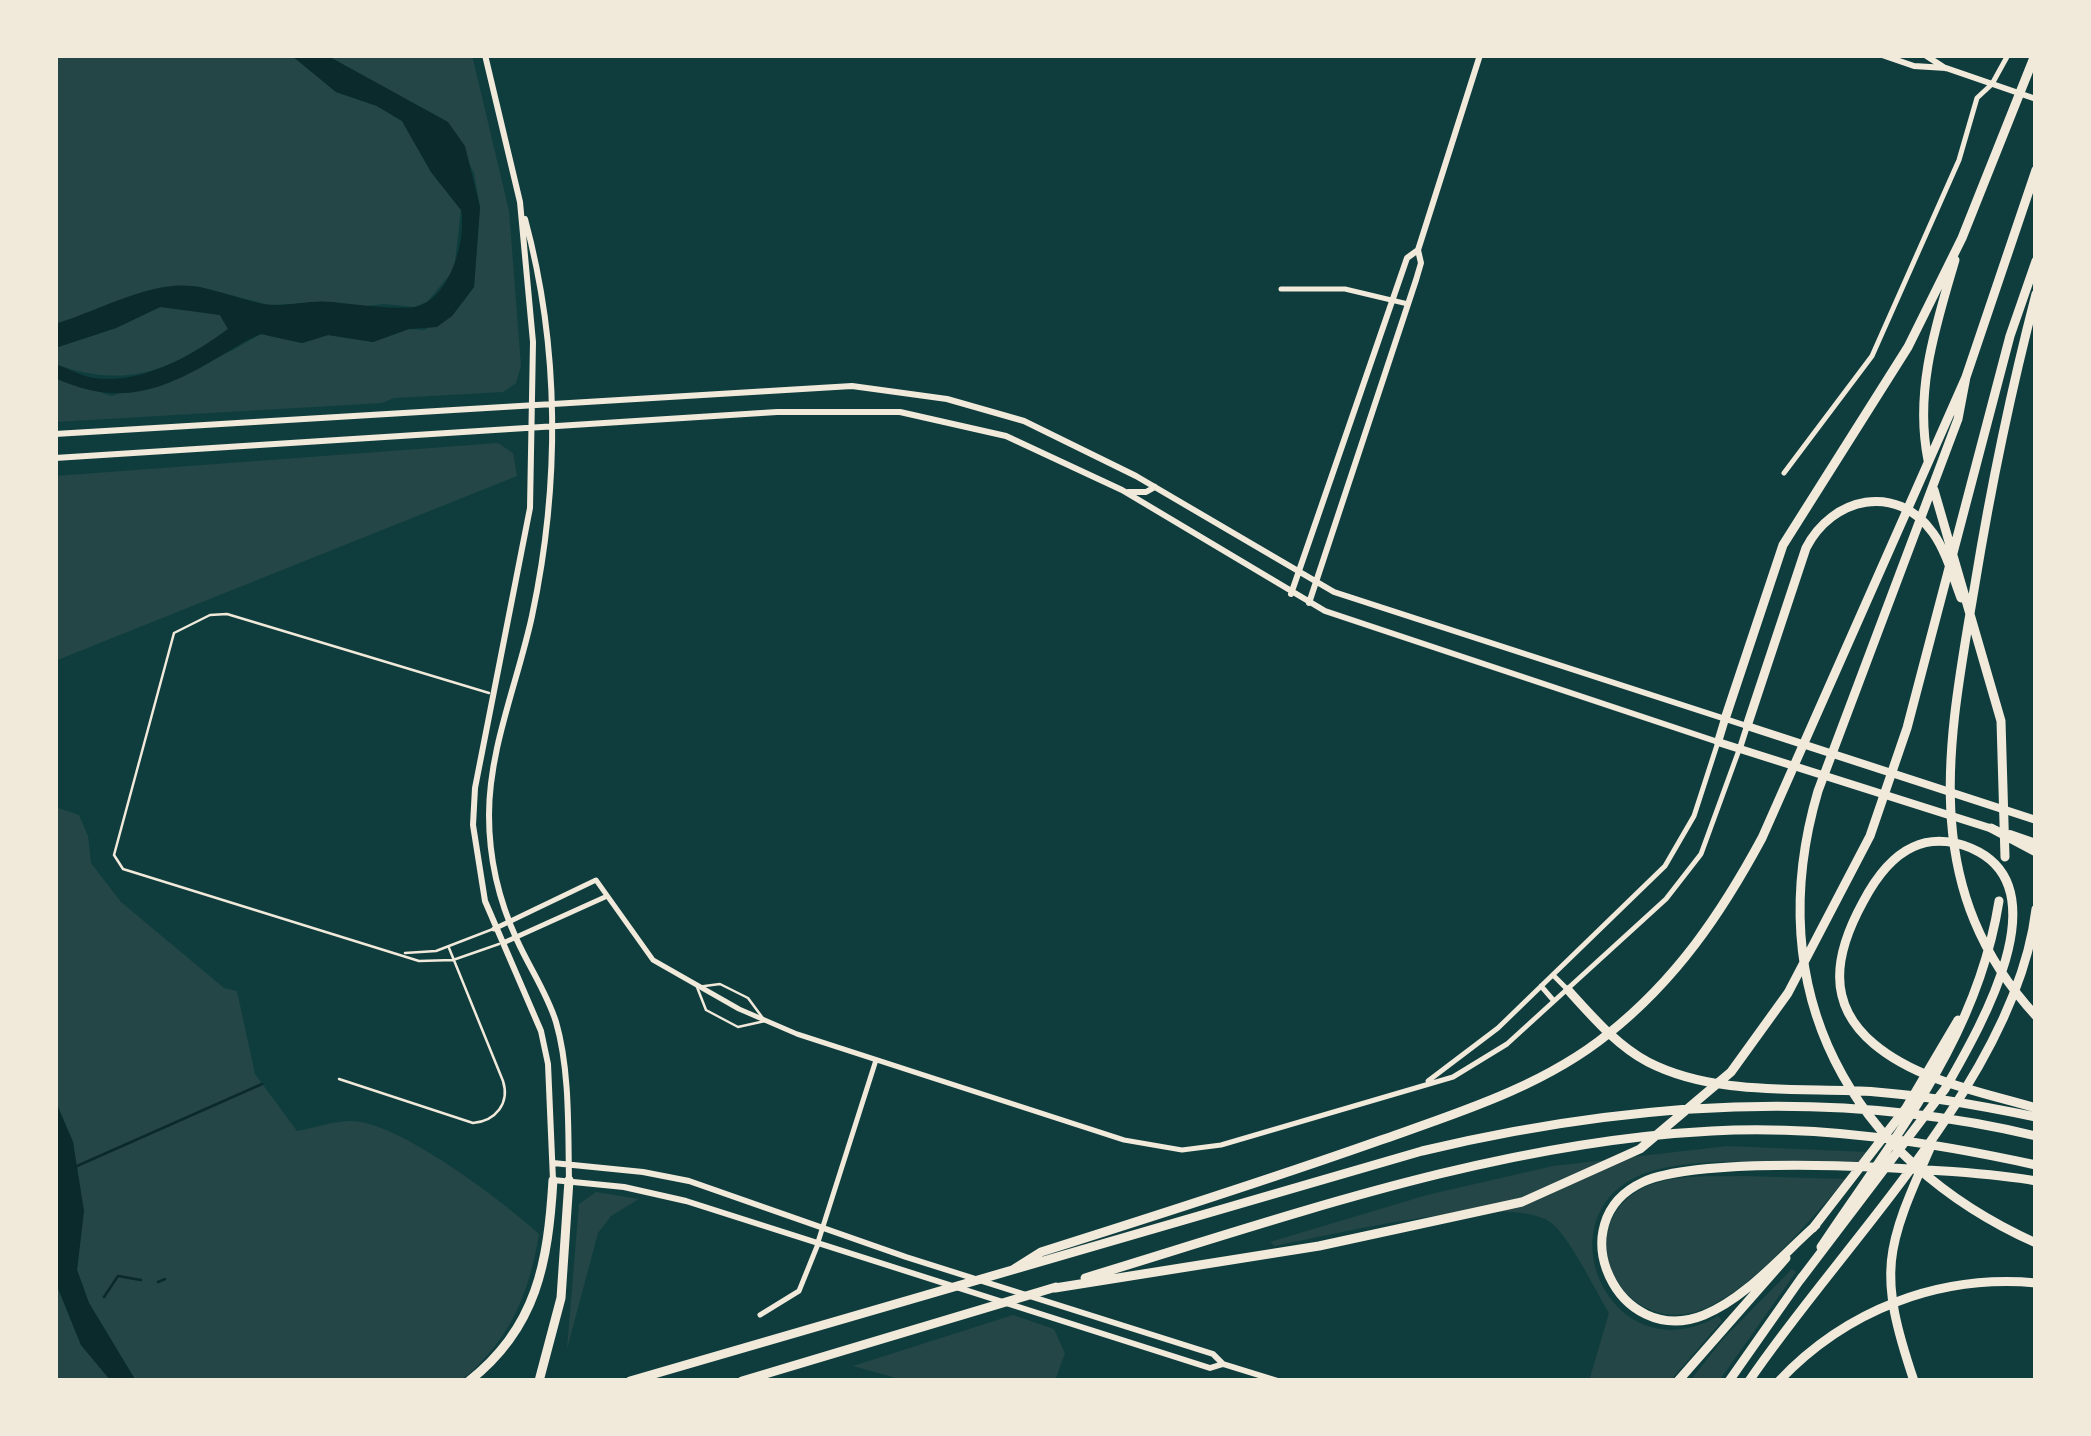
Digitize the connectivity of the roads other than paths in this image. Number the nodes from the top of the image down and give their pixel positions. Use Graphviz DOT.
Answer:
graph roads {
  1 [pos="485,55"];
  2 [pos="1480,55"];
  3 [pos="1882,55"];
  4 [pos="1925,55"];
  5 [pos="2008,55"];
  6 [pos="2035,55"];
  7 [pos="1946,68"];
  8 [pos="1992,84"];
  9 [pos="2036,99"];
  10 [pos="2036,170"];
  11 [pos="520,202"];
  12 [pos="1962,238"];
  13 [pos="1418,250"];
  14 [pos="2036,261"];
  15 [pos="1281,290"];
  16 [pos="2036,294"];
  17 [pos="1394,298"];
  18 [pos="1408,304"];
  19 [pos="533,404"];
  20 [pos="553,404"];
  21 [pos="1952,417"];
  22 [pos="552,424"];
  23 [pos="532,426"];
  24 [pos="55,434"];
  25 [pos="55,458"];
  26 [pos="1784,472"];
  27 [pos="1155,487"];
  28 [pos="1122,490"];
  29 [pos="1298,574"];
  30 [pos="1318,583"];
  31 [pos="1291,594"];
  32 [pos="1309,603"];
  33 [pos="1983,650"];
  34 [pos="494,695"];
  35 [pos="1725,719"];
  36 [pos="1747,726"];
  37 [pos="1718,742"];
  38 [pos="1740,748"];
  39 [pos="2036,820"];
  40 [pos="1991,828"];
  41 [pos="2036,843"];
  42 [pos="2036,852"];
  43 [pos="2005,857"];
  44 [pos="605,897"];
  45 [pos="1998,900"];
  46 [pos="2036,909"];
  47 [pos="510,922"];
  48 [pos="494,929"];
  49 [pos="516,938"];
  50 [pos="500,944"];
  51 [pos="449,948"];
  52 [pos="404,954"];
  53 [pos="453,960"];
  54 [pos="1553,975"];
  55 [pos="1541,986"];
  56 [pos="697,987"];
  57 [pos="1568,990"];
  58 [pos="1969,1000"];
  59 [pos="1554,1001"];
  60 [pos="2036,1016"];
  61 [pos="765,1021"];
  62 [pos="876,1060"];
  63 [pos="339,1079"];
  64 [pos="1426,1082"];
  65 [pos="2036,1108"];
  66 [pos="2036,1117"];
  67 [pos="1938,1130"];
  68 [pos="2036,1136"];
  69 [pos="553,1163"];
  70 [pos="569,1164"];
  71 [pos="2036,1165"];
  72 [pos="554,1180"];
  73 [pos="569,1180"];
  74 [pos="2036,1181"];
  75 [pos="1816,1225"];
  76 [pos="822,1226"];
  77 [pos="818,1242"];
  78 [pos="2036,1243"];
  79 [pos="1004,1276"];
  80 [pos="1800,1280"];
  81 [pos="2036,1283"];
  82 [pos="1055,1288"];
  83 [pos="760,1315"];
  84 [pos="1223,1364"];
  85 [pos="469,1381"];
  86 [pos="540,1381"];
  87 [pos="630,1381"];
  88 [pos="742,1381"];
  89 [pos="1278,1381"];
  90 [pos="1678,1381"];
  91 [pos="1729,1381"];
  92 [pos="1749,1381"];
  93 [pos="1779,1381"];
  94 [pos="1914,1381"];
  1 -- 11 [label="main road"];
  2 -- 13 [label="main road"];
  3 -- 7 [label="main road"];
  4 -- 7 [label="main road"];
  5 -- 8 [label="street"];
  6 -- 12 [label="highway"];
  7 -- 8 [label="main road"];
  8 -- 9 [label="main road"];
  8 -- 26 [label="street"];
  10 -- 21 [label="highway"];
  11 -- 19 [label="main road"];
  11 -- 20 [label="main road"];
  12 -- 33 [label="highway"];
  12 -- 35 [label="highway"];
  13 -- 17 [label="main road"];
  13 -- 18 [label="main road"];
  14 -- 82 [label="highway"];
  15 -- 17 [label="street"];
  16 -- 60 [label="highway"];
  17 -- 18 [label="street"];
  17 -- 29 [label="main road"];
  18 -- 30 [label="main road"];
  19 -- 20 [label="main road"];
  19 -- 23 [label="main road"];
  19 -- 24 [label="main road"];
  20 -- 22 [label="main road"];
  20 -- 27 [label="main road"];
  21 -- 78 [label="highway"];
  21 -- 79 [label="highway"];
  22 -- 23 [label="main road"];
  22 -- 28 [label="main road"];
  22 -- 47 [label="main road"];
  23 -- 25 [label="main road"];
  23 -- 34 [label="main road"];
  27 -- 28 [label="main road"];
  27 -- 29 [label="main road"];
  28 -- 31 [label="main road"];
  29 -- 30 [label="main road"];
  29 -- 31 [label="main road"];
  30 -- 32 [label="main road"];
  30 -- 35 [label="main road"];
  31 -- 32 [label="main road"];
  32 -- 37 [label="main road"];
  33 -- 36 [label="highway"];
  33 -- 43 [label="highway"];
  34 -- 48 [label="main road"];
  34 -- 52 [label="lane"];
  35 -- 36 [label="main road"];
  35 -- 37 [label="main road"];
  36 -- 38 [label="main road"];
  36 -- 39 [label="main road"];
  37 -- 38 [label="main road"];
  37 -- 54 [label="street"];
  38 -- 40 [label="main road"];
  38 -- 57 [label="street"];
  40 -- 41 [label="main road"];
  40 -- 42 [label="highway"];
  44 -- 47 [label="street"];
  44 -- 49 [label="street"];
  44 -- 56 [label="street"];
  45 -- 58 [label="highway"];
  46 -- 67 [label="highway"];
  47 -- 48 [label="street"];
  47 -- 49 [label="main road"];
  48 -- 50 [label="main road"];
  48 -- 51 [label="lane"];
  49 -- 50 [label="street"];
  49 -- 70 [label="main road"];
  50 -- 53 [label="lane"];
  50 -- 69 [label="main road"];
  51 -- 52 [label="lane"];
  51 -- 53 [label="lane"];
  52 -- 53 [label="lane"];
  53 -- 63 [label="lane"];
  54 -- 55 [label="street"];
  54 -- 57 [label="street"];
  55 -- 59 [label="street"];
  55 -- 64 [label="street"];
  56 -- 61 [label="street"];
  56 -- 61 [label="lane"];
  56 -- 61 [label="lane"];
  57 -- 59 [label="street"];
  57 -- 66 [label="highway"];
  58 -- 75 [label="highway"];
  58 -- 80 [label="highway"];
  59 -- 64 [label="street"];
  61 -- 62 [label="street"];
  62 -- 64 [label="street"];
  62 -- 76 [label="street"];
  65 -- 80 [label="highway"];
  67 -- 92 [label="highway"];
  67 -- 94 [label="highway"];
  68 -- 79 [label="highway"];
  69 -- 70 [label="main road"];
  69 -- 72 [label="main road"];
  70 -- 73 [label="main road"];
  70 -- 76 [label="main road"];
  71 -- 82 [label="highway"];
  72 -- 73 [label="main road"];
  72 -- 85 [label="highway"];
  73 -- 77 [label="main road"];
  73 -- 86 [label="highway"];
  74 -- 75 [label="highway"];
  75 -- 90 [label="highway"];
  76 -- 77 [label="street"];
  76 -- 84 [label="main road"];
  77 -- 83 [label="street"];
  77 -- 84 [label="main road"];
  79 -- 87 [label="highway"];
  80 -- 91 [label="highway"];
  81 -- 93 [label="highway"];
  82 -- 88 [label="highway"];
  84 -- 89 [label="main road"];
}
